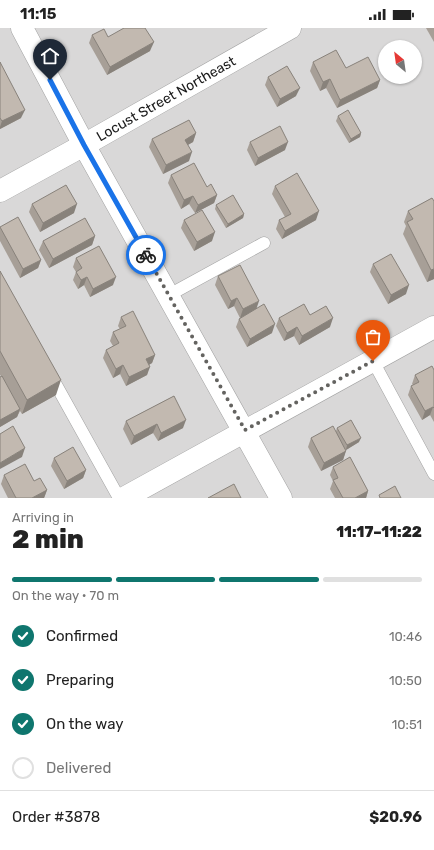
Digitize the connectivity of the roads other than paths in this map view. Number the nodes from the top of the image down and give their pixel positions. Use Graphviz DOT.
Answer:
graph roads {
  1 [pos="22,28"];
  2 [pos="290,28"];
  3 [pos="84,145"];
  4 [pos="0,191"];
  5 [pos="264,243"];
  6 [pos="169,295"];
  7 [pos="434,327"];
  8 [pos="373,361"];
  9 [pos="46,366"];
  10 [pos="245,430"];
  11 [pos="434,474"];
  12 [pos="119,498"];
  13 [pos="124,498"];
  14 [pos="281,498"];
  1 -- 3 [label="street"];
  2 -- 3 [label="street, Locust Street Northeast"];
  3 -- 4 [label="street, Locust Street Northeast"];
  3 -- 6 [label="street"];
  5 -- 6 [label="lane"];
  6 -- 10 [label="street"];
  7 -- 8 [label="street"];
  8 -- 10 [label="street"];
  8 -- 11 [label="lane"];
  9 -- 12 [label="lane"];
  10 -- 13 [label="street"];
  10 -- 14 [label="street"];
}
